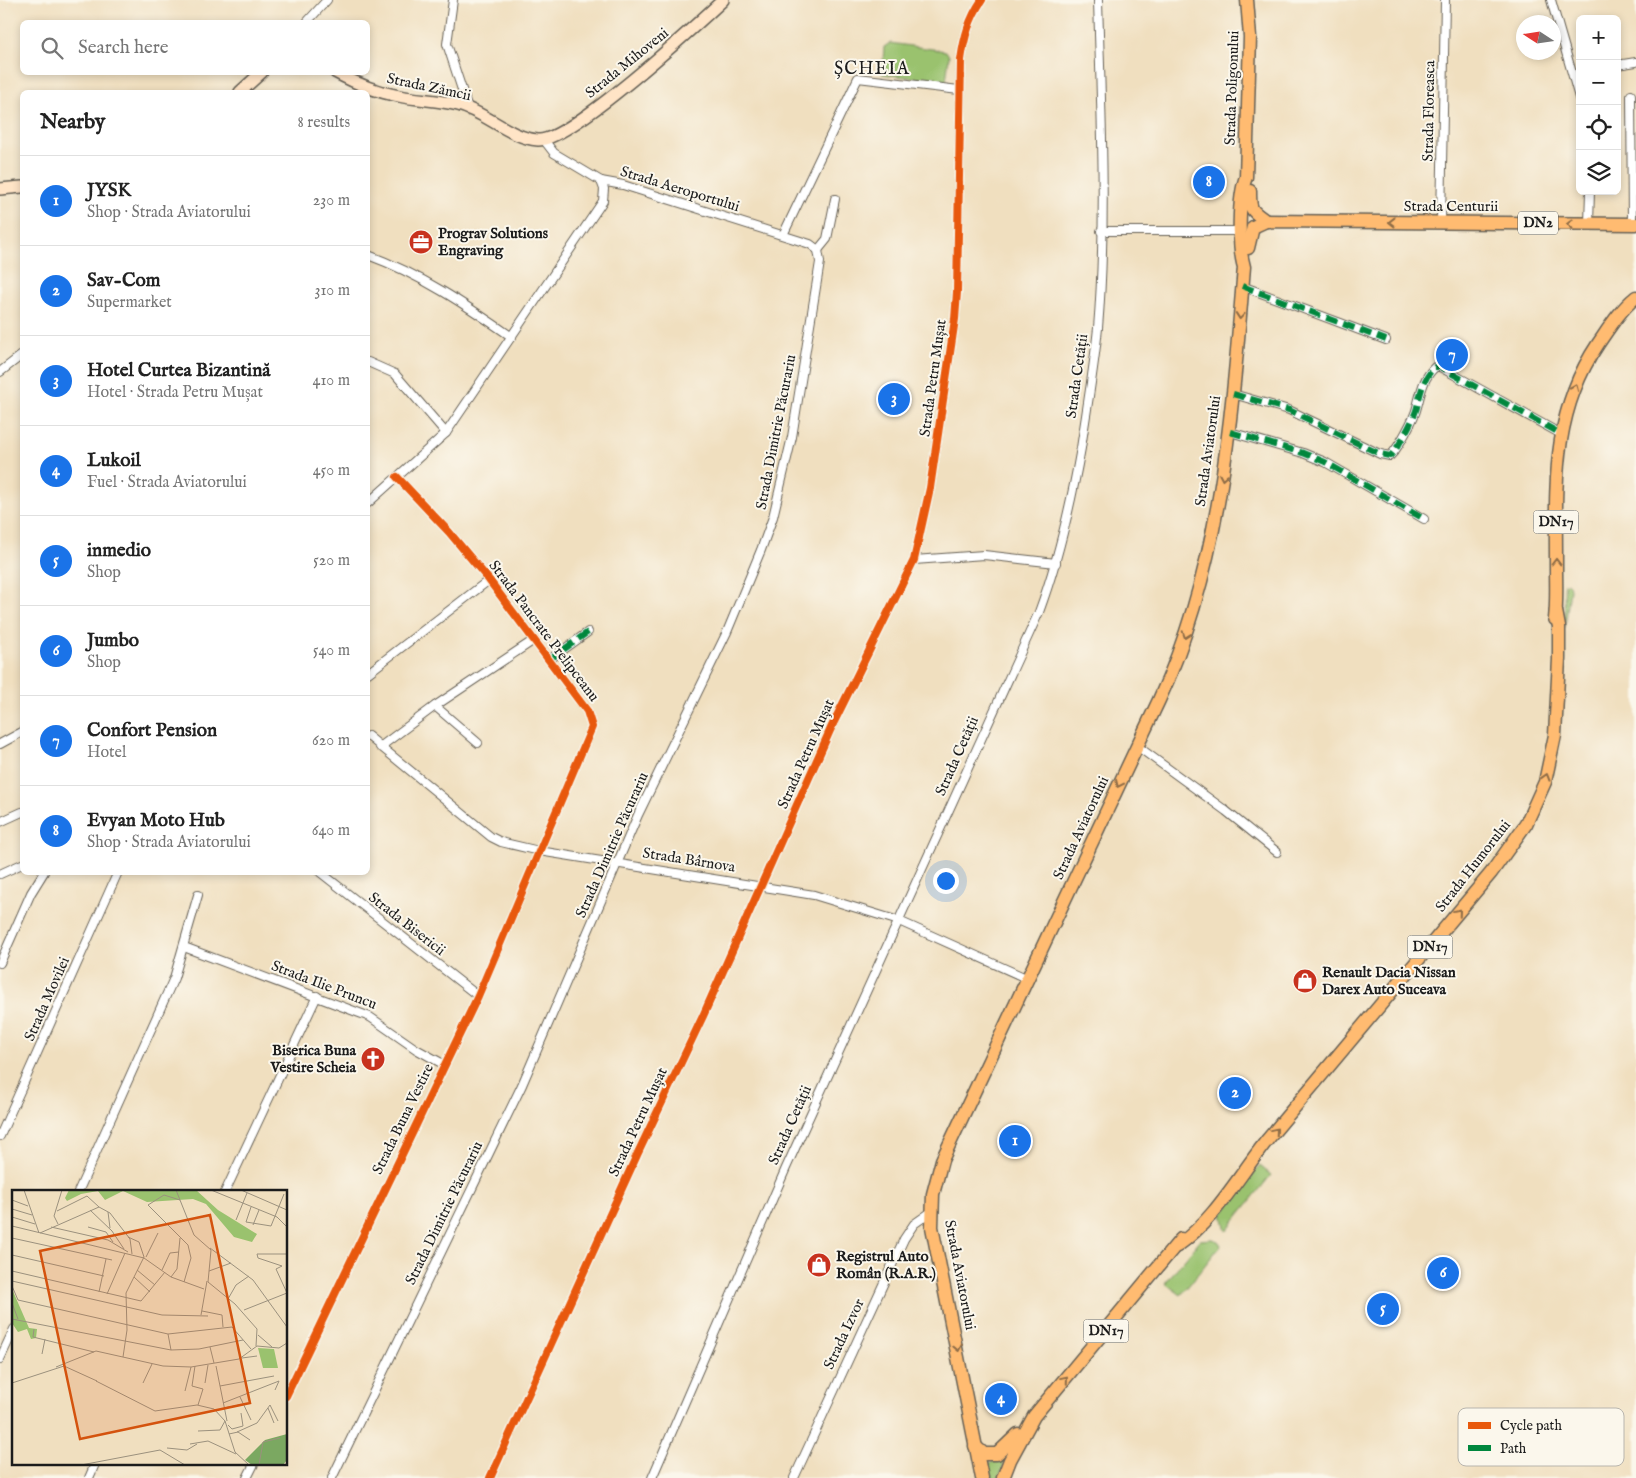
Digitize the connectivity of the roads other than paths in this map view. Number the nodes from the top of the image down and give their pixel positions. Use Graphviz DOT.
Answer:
graph roads {
  1 [pos="327,0"];
  2 [pos="453,0"];
  3 [pos="723,0"];
  4 [pos="982,0"];
  5 [pos="1098,0"];
  6 [pos="1248,0"];
  7 [pos="1446,0"];
  8 [pos="1551,0"];
  9 [pos="309,20"];
  10 [pos="1636,62"];
  11 [pos="1621,64"];
  12 [pos="1576,71"];
  13 [pos="1571,72"];
  14 [pos="259,75"];
  15 [pos="340,75"];
  16 [pos="1576,88"];
  17 [pos="242,90"];
  18 [pos="959,90"];
  19 [pos="1631,95"];
  20 [pos="468,108"];
  21 [pos="544,140"];
  22 [pos="1246,177"];
  23 [pos="601,181"];
  24 [pos="20,187"];
  25 [pos="0,189"];
  26 [pos="1590,195"];
  27 [pos="835,199"];
  28 [pos="1266,221"];
  29 [pos="1441,222"];
  30 [pos="1589,224"];
  31 [pos="1634,224"];
  32 [pos="1101,231"];
  33 [pos="1241,231"];
  34 [pos="783,235"];
  35 [pos="818,250"];
  36 [pos="370,256"];
  37 [pos="1244,267"];
  38 [pos="1242,286"];
  39 [pos="1636,297"];
  40 [pos="1636,306"];
  41 [pos="1610,328"];
  42 [pos="512,337"];
  43 [pos="1386,340"];
  44 [pos="20,357"];
  45 [pos="370,363"];
  46 [pos="0,372"];
  47 [pos="1233,394"];
  48 [pos="1230,432"];
  49 [pos="446,433"];
  50 [pos="1560,434"];
  51 [pos="397,477"];
  52 [pos="370,492"];
  53 [pos="375,496"];
  54 [pos="370,501"];
  55 [pos="1424,519"];
  56 [pos="914,560"];
  57 [pos="1056,563"];
  58 [pos="489,580"];
  59 [pos="588,632"];
  60 [pos="534,640"];
  61 [pos="549,660"];
  62 [pos="370,671"];
  63 [pos="435,706"];
  64 [pos="20,733"];
  65 [pos="370,738"];
  66 [pos="478,742"];
  67 [pos="0,744"];
  68 [pos="1137,746"];
  69 [pos="380,747"];
  70 [pos="20,813"];
  71 [pos="0,822"];
  72 [pos="539,851"];
  73 [pos="1277,852"];
  74 [pos="618,863"];
  75 [pos="20,865"];
  76 [pos="0,874"];
  77 [pos="42,875"];
  78 [pos="117,875"];
  79 [pos="324,875"];
  80 [pos="762,886"];
  81 [pos="198,895"];
  82 [pos="898,921"];
  83 [pos="184,946"];
  84 [pos="0,963"];
  85 [pos="1028,979"];
  86 [pos="317,996"];
  87 [pos="478,996"];
  88 [pos="445,1065"];
  89 [pos="0,1136"];
  90 [pos="79,1190"];
  91 [pos="226,1190"];
  92 [pos="931,1212"];
  93 [pos="12,1333"];
  94 [pos="0,1359"];
  95 [pos="288,1392"];
  96 [pos="1034,1416"];
  97 [pos="975,1446"];
  98 [pos="95,1466"];
  99 [pos="253,1466"];
  100 [pos="89,1478"];
  101 [pos="247,1478"];
  102 [pos="332,1478"];
  103 [pos="490,1478"];
  104 [pos="652,1478"];
  105 [pos="794,1478"];
  106 [pos="982,1478"];
  107 [pos="1003,1478"];
  1 -- 9 [label="street"];
  2 -- 20 [label="street"];
  3 -- 21 [label="main road, Strada Mihoveni"];
  4 -- 18 [label="street, Strada Petru Mușat"];
  5 -- 32 [label="street, Strada Cetății"];
  6 -- 22 [label="main road, Strada Poligonului"];
  7 -- 29 [label="street, Strada Floreasca"];
  8 -- 13 [label="street"];
  10 -- 11 [label="street"];
  12 -- 13 [label="street"];
  13 -- 16 [label="street"];
  14 -- 17 [label="main road"];
  15 -- 20 [label="main road, Strada Zămcii"];
  18 -- 34 [label="street"];
  18 -- 56 [label="street, Strada Petru Mușat"];
  19 -- 31 [label="street"];
  20 -- 21 [label="main road, Strada Zămcii"];
  21 -- 23 [label="street"];
  22 -- 28 [label="main road"];
  22 -- 33 [label="main road, Strada Aviatorului"];
  23 -- 34 [label="street, Strada Aeroportului"];
  23 -- 42 [label="street, Strada Aeroportului"];
  24 -- 25 [label="main road"];
  26 -- 30 [label="street"];
  27 -- 35 [label="street, Strada Dimitrie Păcurariu"];
  29 -- 28 [label="main road, Strada Centurii / DN2, one-way"];
  28 -- 37 [label="main road"];
  30 -- 29 [label="main road, Strada Centurii / DN2, one-way"];
  30 -- 31 [label="main road, Strada Centurii / DN2"];
  32 -- 33 [label="street"];
  32 -- 57 [label="street, Strada Cetății"];
  33 -- 37 [label="main road, Strada Aviatorului"];
  34 -- 35 [label="street, Strada Aeroportului"];
  35 -- 74 [label="street, Strada Dimitrie Păcurariu"];
  36 -- 42 [label="street"];
  37 -- 38 [label="main road, Strada Aviatorului"];
  38 -- 43 [label="street"];
  38 -- 47 [label="main road, Strada Aviatorului, one-way"];
  39 -- 41 [label="main road, Strada Humorului / DN17"];
  40 -- 41 [label="main road, Strada Humorului / DN17"];
  50 -- 41 [label="main road, Strada Humorului / DN17, one-way"];
  42 -- 49 [label="street, Strada Aeroportului"];
  44 -- 46 [label="street"];
  45 -- 49 [label="street"];
  47 -- 48 [label="main road, Strada Aviatorului"];
  47 -- 50 [label="street"];
  48 -- 55 [label="street"];
  48 -- 68 [label="main road, Strada Aviatorului, one-way"];
  49 -- 51 [label="street, Strada Aeroportului"];
  96 -- 50 [label="main road, Strada Humorului / DN17, one-way"];
  51 -- 53 [label="street, Strada Aeroportului"];
  51 -- 58 [label="street, Strada Pancrate Prelipceanu"];
  52 -- 53 [label="street"];
  53 -- 54 [label="street, Strada Aeroportului"];
  56 -- 57 [label="street"];
  56 -- 80 [label="street, Strada Petru Mușat"];
  57 -- 82 [label="street, Strada Cetății"];
  58 -- 60 [label="street, Strada Pancrate Prelipceanu"];
  58 -- 62 [label="street"];
  59 -- 61 [label="street"];
  60 -- 61 [label="street, Strada Pancrate Prelipceanu"];
  60 -- 63 [label="street"];
  61 -- 72 [label="street, Strada Pancrate Prelipceanu"];
  63 -- 66 [label="street"];
  63 -- 69 [label="street"];
  64 -- 67 [label="street"];
  65 -- 69 [label="street, Strada Bârnova"];
  68 -- 73 [label="street"];
  68 -- 85 [label="main road, Strada Aviatorului, one-way"];
  69 -- 72 [label="street, Strada Bârnova"];
  70 -- 71 [label="street"];
  72 -- 74 [label="street, Strada Bârnova"];
  72 -- 87 [label="street, Strada Buna Vestire"];
  74 -- 80 [label="street, Strada Bârnova"];
  74 -- 102 [label="street, Strada Dimitrie Păcurariu"];
  75 -- 76 [label="street"];
  77 -- 84 [label="street"];
  78 -- 89 [label="street, Strada Movilei"];
  79 -- 87 [label="street, Strada Bisericii"];
  80 -- 82 [label="street, Strada Bârnova"];
  80 -- 103 [label="street, Strada Petru Mușat"];
  81 -- 83 [label="street"];
  82 -- 85 [label="street, Strada Bârnova"];
  82 -- 104 [label="street, Strada Cetății"];
  83 -- 86 [label="street, Strada Ilie Pruncu"];
  83 -- 90 [label="street"];
  85 -- 92 [label="main road, Strada Aviatorului"];
  86 -- 88 [label="street, Strada Ilie Pruncu"];
  86 -- 91 [label="street"];
  87 -- 88 [label="street, Strada Buna Vestire"];
  88 -- 95 [label="street, Strada Buna Vestire"];
  92 -- 97 [label="main road, Strada Aviatorului, one-way"];
  92 -- 105 [label="street, Strada Izvor"];
  93 -- 94 [label="street"];
  96 -- 97 [label="main road"];
  96 -- 107 [label="main road, Strada Humorului / DN17"];
  97 -- 106 [label="main road, Strada Aviatorului"];
  98 -- 100 [label="street"];
  99 -- 101 [label="street"];
}
